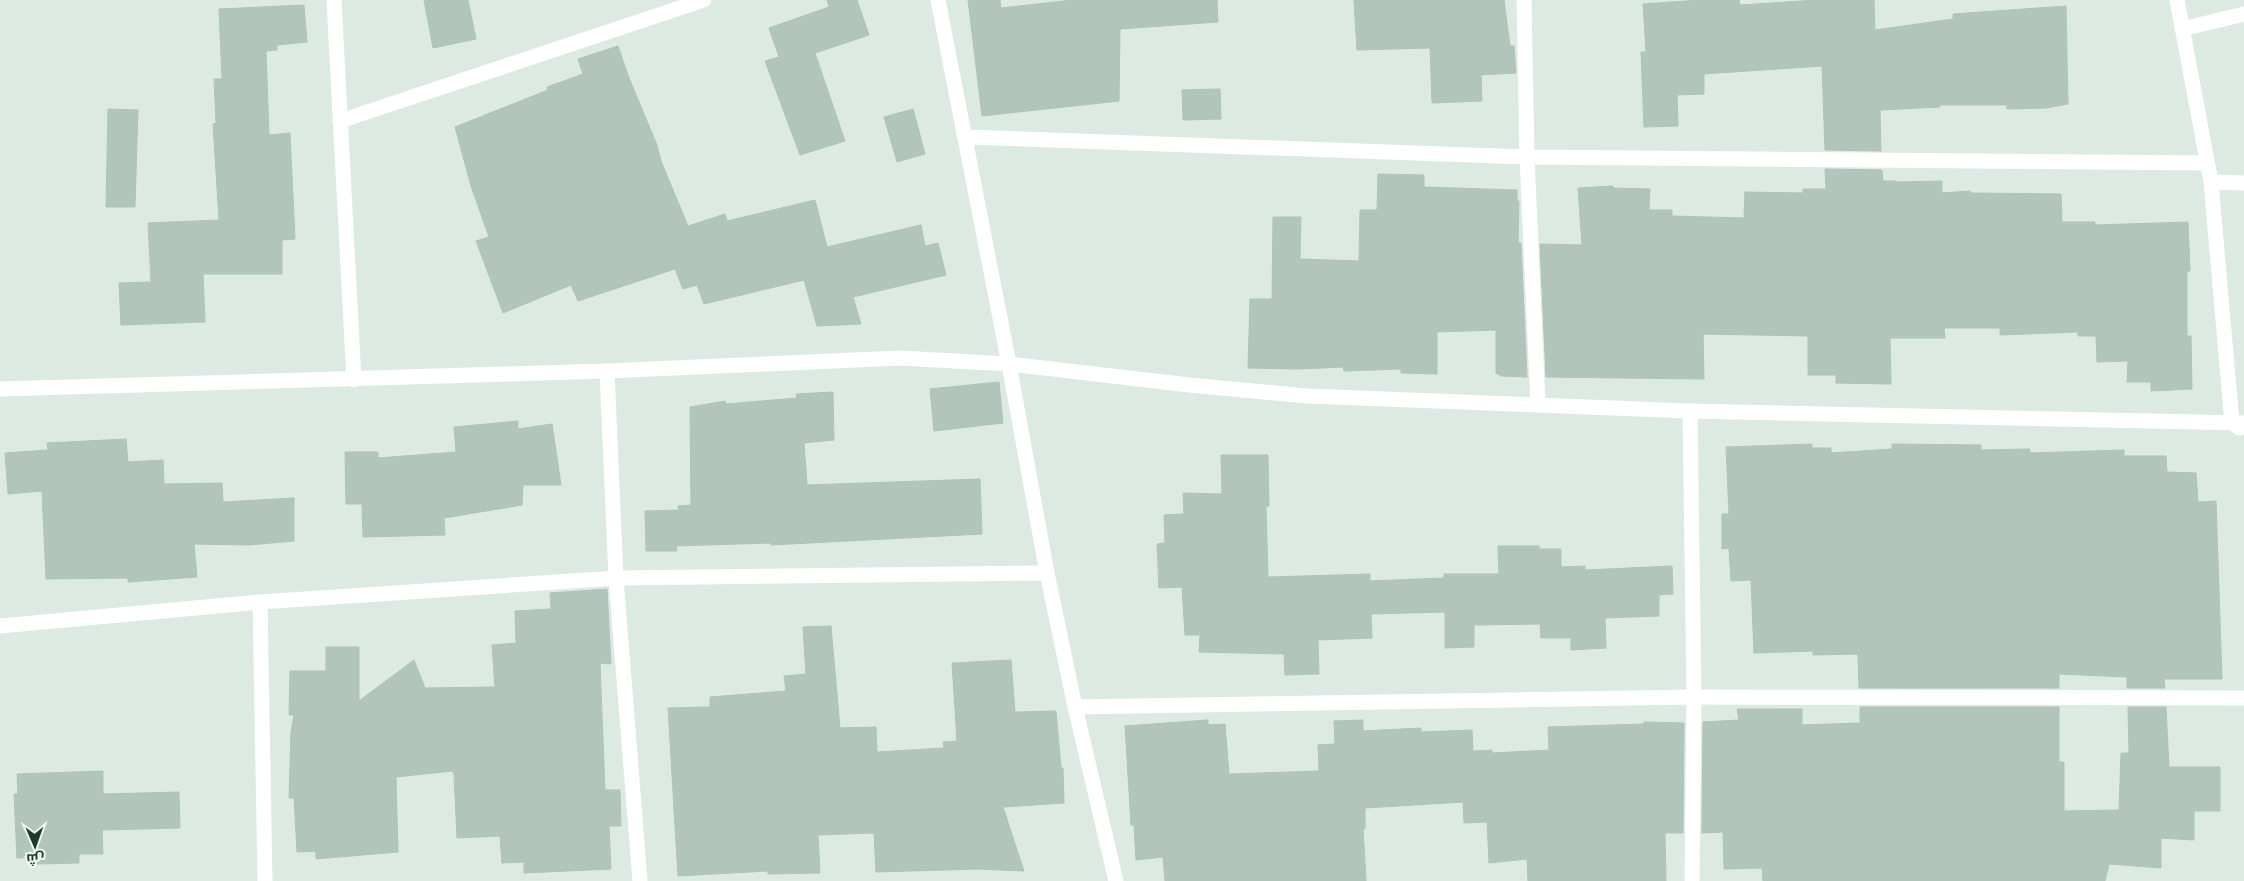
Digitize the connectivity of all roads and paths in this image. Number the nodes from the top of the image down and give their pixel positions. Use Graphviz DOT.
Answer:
graph roads {
  1 [pos="334,0"];
  2 [pos="704,0"];
  3 [pos="938,0"];
  4 [pos="1524,0"];
  5 [pos="2177,0"];
  6 [pos="2244,14"];
  7 [pos="2182,29"];
  8 [pos="340,121"];
  9 [pos="966,137"];
  10 [pos="1527,156"];
  11 [pos="2207,163"];
  12 [pos="2211,182"];
  13 [pos="2244,183"];
  14 [pos="1009,364"];
  15 [pos="606,371"];
  16 [pos="354,380"];
  17 [pos="0,389"];
  18 [pos="1538,405"];
  19 [pos="1690,411"];
  20 [pos="2240,426"];
  21 [pos="1047,573"];
  22 [pos="616,578"];
  23 [pos="260,602"];
  24 [pos="0,626"];
  25 [pos="1694,697"];
  26 [pos="2244,698"];
  27 [pos="1075,708"];
  28 [pos="265,881"];
  29 [pos="640,881"];
  30 [pos="1116,881"];
  31 [pos="1692,881"];
  1 -- 8 [label="street"];
  2 -- 8 [label="street"];
  3 -- 9 [label="street"];
  4 -- 10 [label="street"];
  5 -- 7 [label="street"];
  6 -- 7 [label="street"];
  7 -- 11 [label="street"];
  8 -- 16 [label="street"];
  9 -- 10 [label="street"];
  9 -- 14 [label="street"];
  10 -- 11 [label="street"];
  10 -- 18 [label="street"];
  11 -- 12 [label="street"];
  12 -- 13 [label="street"];
  12 -- 20 [label="street"];
  14 -- 15 [label="street"];
  14 -- 18 [label="street"];
  14 -- 21 [label="street"];
  15 -- 16 [label="street"];
  15 -- 22 [label="street"];
  16 -- 17 [label="street"];
  18 -- 19 [label="street"];
  19 -- 20 [label="street"];
  19 -- 25 [label="street"];
  21 -- 22 [label="street"];
  21 -- 27 [label="street"];
  22 -- 23 [label="street"];
  22 -- 29 [label="street"];
  23 -- 24 [label="street"];
  23 -- 28 [label="street"];
  25 -- 26 [label="street"];
  25 -- 27 [label="street"];
  25 -- 31 [label="street"];
  27 -- 30 [label="street"];
}
